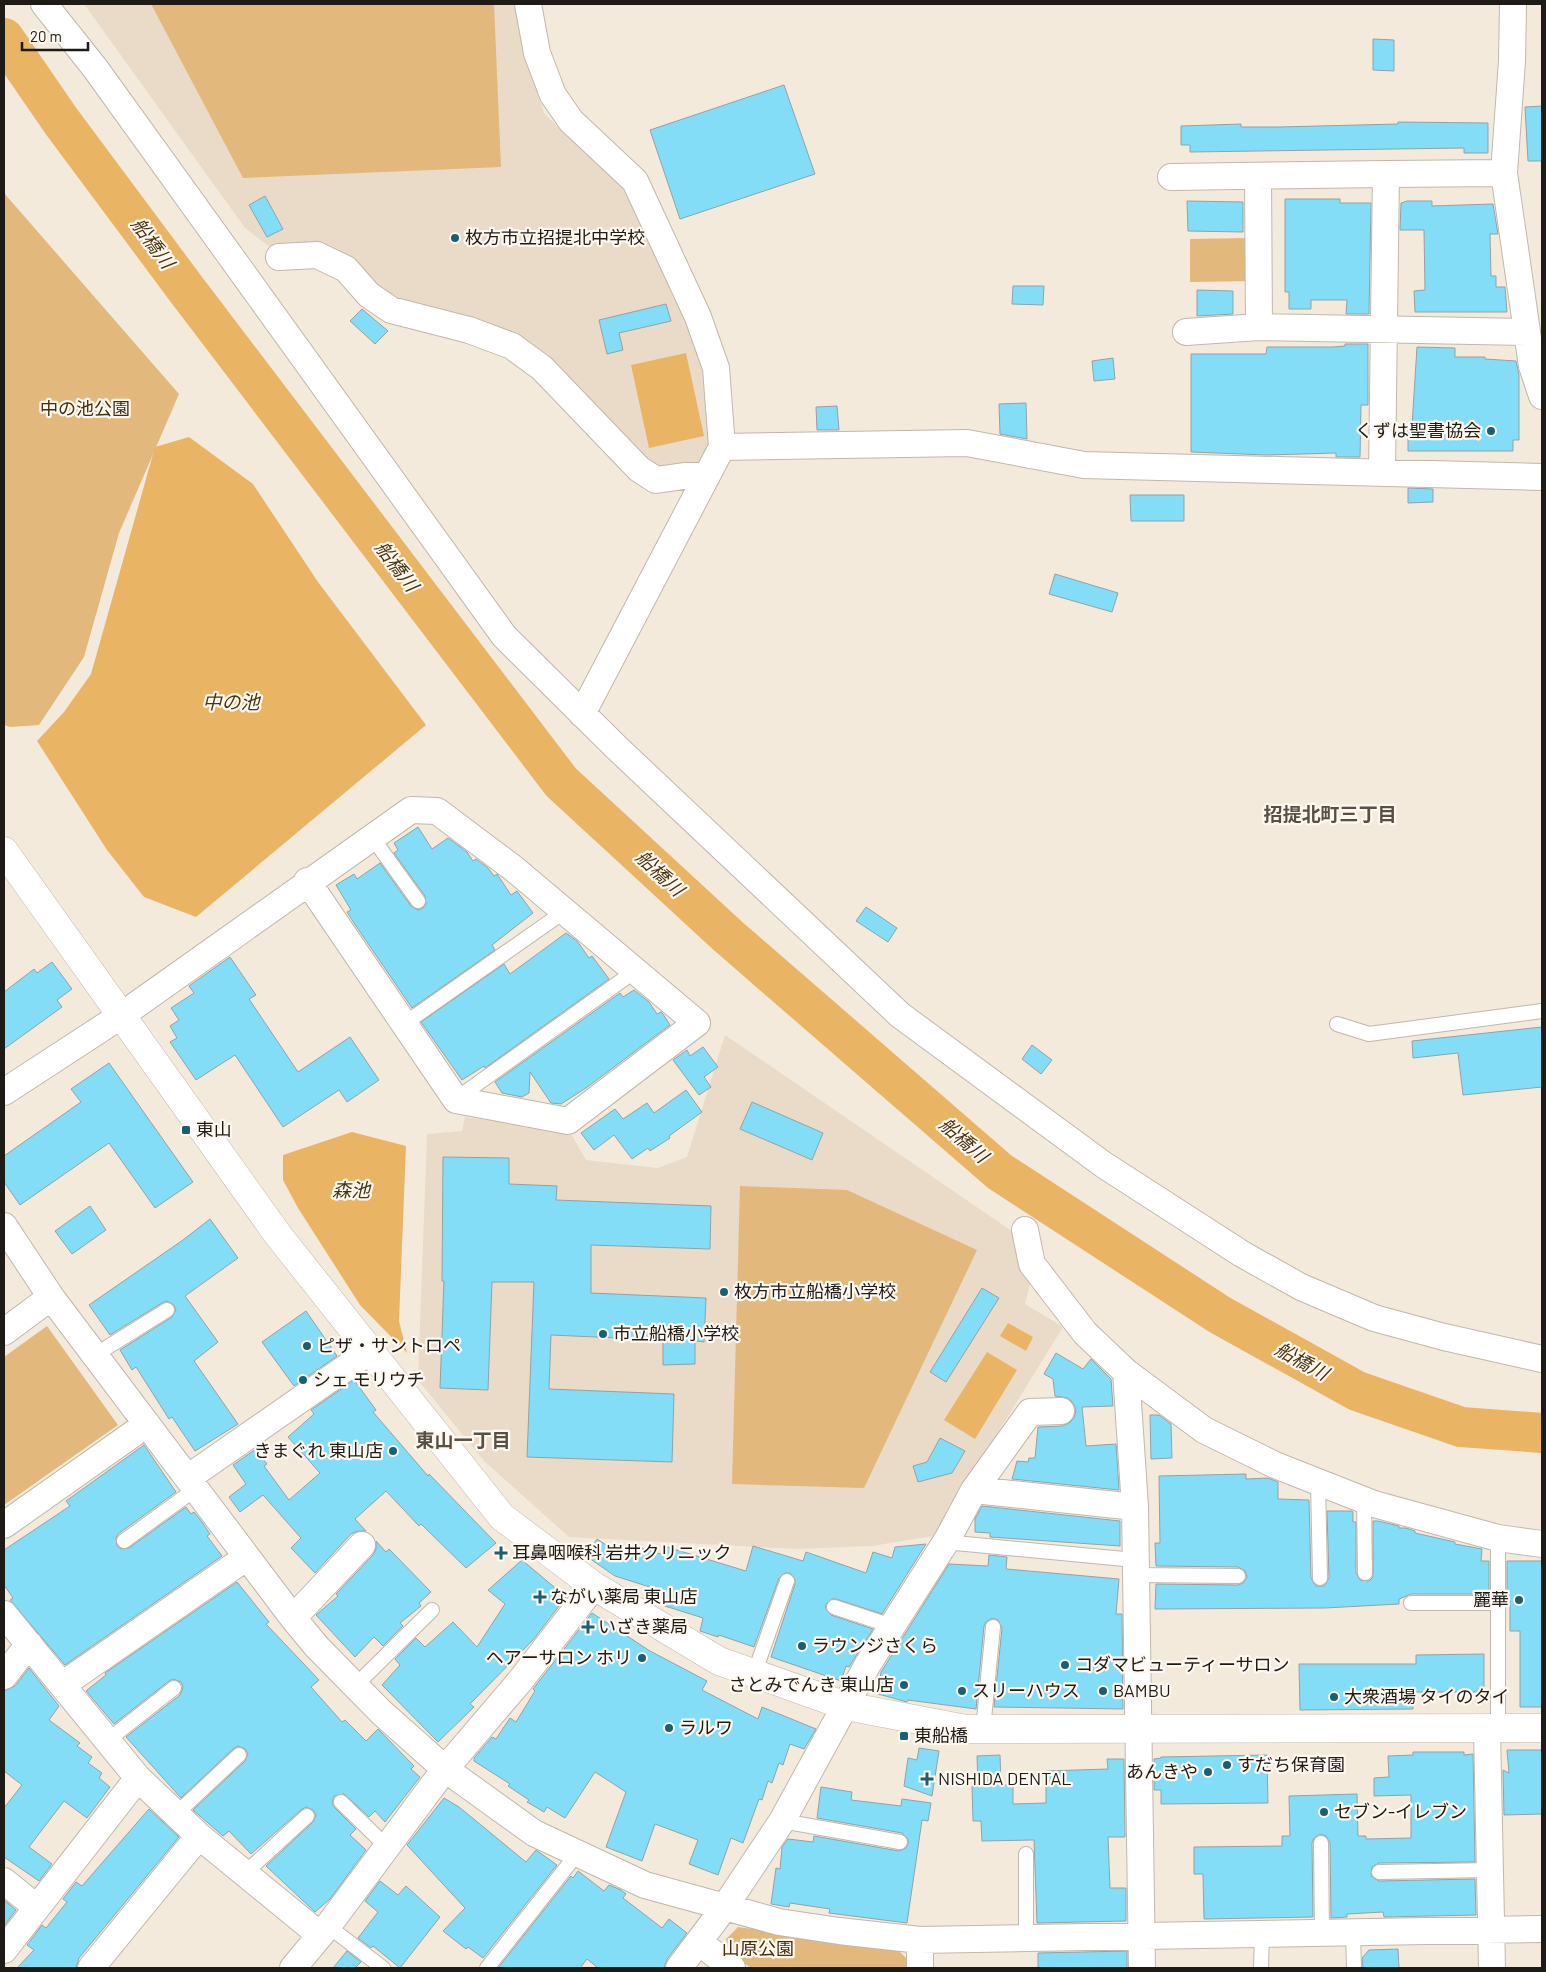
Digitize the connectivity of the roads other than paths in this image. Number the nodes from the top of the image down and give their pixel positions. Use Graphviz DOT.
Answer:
graph roads {
  1 [pos="44,4"];
  2 [pos="528,4"];
  3 [pos="1513,4"];
  4 [pos="1386,174"];
  5 [pos="1504,174"];
  6 [pos="1258,176"];
  7 [pos="1171,177"];
  8 [pos="279,257"];
  9 [pos="1259,327"];
  10 [pos="1384,329"];
  11 [pos="1186,332"];
  12 [pos="1527,332"];
  13 [pos="1537,366"];
  14 [pos="1542,396"];
  15 [pos="722,447"];
  16 [pos="1382,471"];
  17 [pos="1542,473"];
  18 [pos="707,476"];
  19 [pos="582,714"];
  20 [pos="372,837"];
  21 [pos="4,850"];
  22 [pos="307,881"];
  23 [pos="418,902"];
  24 [pos="565,911"];
  25 [pos="635,971"];
  26 [pos="1542,1011"];
  27 [pos="122,1015"];
  28 [pos="404,1024"];
  29 [pos="1337,1024"];
  30 [pos="4,1092"];
  31 [pos="456,1100"];
  32 [pos="4,1226"];
  33 [pos="1025,1230"];
  34 [pos="51,1297"];
  35 [pos="167,1310"];
  36 [pos="4,1332"];
  37 [pos="370,1351"];
  38 [pos="95,1356"];
  39 [pos="1542,1359"];
  40 [pos="1126,1372"];
  41 [pos="1061,1411"];
  42 [pos="147,1424"];
  43 [pos="193,1482"];
  44 [pos="1318,1482"];
  45 [pos="974,1490"];
  46 [pos="1364,1500"];
  47 [pos="1134,1507"];
  48 [pos="4,1525"];
  49 [pos="1498,1538"];
  50 [pos="124,1542"];
  51 [pos="945,1542"];
  52 [pos="1542,1544"];
  53 [pos="362,1545"];
  54 [pos="247,1557"];
  55 [pos="1135,1568"];
  56 [pos="1365,1573"];
  57 [pos="1238,1576"];
  58 [pos="1320,1578"];
  59 [pos="787,1581"];
  60 [pos="594,1586"];
  61 [pos="1411,1603"];
  62 [pos="1498,1603"];
  63 [pos="834,1607"];
  64 [pos="432,1610"];
  65 [pos="4,1614"];
  66 [pos="293,1618"];
  67 [pos="892,1626"];
  68 [pos="993,1626"];
  69 [pos="29,1644"];
  70 [pos="754,1674"];
  71 [pos="4,1676"];
  72 [pos="62,1685"];
  73 [pos="356,1686"];
  74 [pos="174,1688"];
  75 [pos="846,1706"];
  76 [pos="1542,1728"];
  77 [pos="983,1729"];
  78 [pos="1138,1729"];
  79 [pos="1493,1730"];
  80 [pos="108,1740"];
  81 [pos="239,1755"];
  82 [pos="445,1769"];
  83 [pos="138,1778"];
  84 [pos="341,1802"];
  85 [pos="176,1814"];
  86 [pos="307,1816"];
  87 [pos="782,1821"];
  88 [pos="198,1836"];
  89 [pos="900,1842"];
  90 [pos="1321,1843"];
  91 [pos="387,1847"];
  92 [pos="577,1854"];
  93 [pos="1026,1854"];
  94 [pos="1490,1870"];
  95 [pos="1378,1872"];
  96 [pos="244,1874"];
  97 [pos="4,1881"];
  98 [pos="36,1907"];
  99 [pos="724,1908"];
  100 [pos="1542,1929"];
  101 [pos="324,1931"];
  102 [pos="1492,1931"];
  103 [pos="1322,1934"];
  104 [pos="1353,1934"];
  105 [pos="1262,1935"];
  106 [pos="1141,1937"];
  107 [pos="1026,1939"];
  108 [pos="920,1940"];
  109 [pos="699,1942"];
  110 [pos="4,1950"];
  111 [pos="91,1968"];
  112 [pos="293,1968"];
  113 [pos="383,1968"];
  114 [pos="487,1968"];
  115 [pos="679,1968"];
  116 [pos="732,1968"];
  117 [pos="920,1968"];
  118 [pos="1142,1968"];
  119 [pos="1262,1968"];
  120 [pos="1354,1968"];
  121 [pos="1492,1968"];
  1 -- 19 [label="street"];
  2 -- 15 [label="street"];
  3 -- 5 [label="street"];
  4 -- 5 [label="street"];
  4 -- 6 [label="street"];
  4 -- 10 [label="street"];
  5 -- 12 [label="street"];
  6 -- 7 [label="street"];
  6 -- 9 [label="street"];
  8 -- 18 [label="street"];
  9 -- 10 [label="street"];
  9 -- 11 [label="street"];
  10 -- 12 [label="street"];
  10 -- 16 [label="street"];
  12 -- 13 [label="street"];
  13 -- 14 [label="street"];
  15 -- 16 [label="street"];
  15 -- 18 [label="street"];
  16 -- 17 [label="street"];
  18 -- 19 [label="street"];
  19 -- 39 [label="street"];
  20 -- 22 [label="street"];
  20 -- 23 [label="lane"];
  20 -- 24 [label="street"];
  21 -- 27 [label="street"];
  22 -- 27 [label="street"];
  22 -- 28 [label="street"];
  24 -- 25 [label="street"];
  24 -- 28 [label="lane"];
  25 -- 31 [label="lane"];
  25 -- 31 [label="street"];
  26 -- 29 [label="lane"];
  27 -- 30 [label="street"];
  27 -- 37 [label="street"];
  28 -- 31 [label="street"];
  32 -- 34 [label="street"];
  33 -- 40 [label="street"];
  34 -- 36 [label="street"];
  34 -- 38 [label="street"];
  35 -- 38 [label="lane"];
  37 -- 43 [label="street"];
  37 -- 60 [label="street"];
  38 -- 42 [label="street"];
  40 -- 44 [label="street"];
  40 -- 47 [label="street"];
  41 -- 45 [label="street"];
  42 -- 43 [label="street"];
  42 -- 48 [label="street"];
  43 -- 50 [label="lane"];
  43 -- 54 [label="street"];
  44 -- 46 [label="street"];
  44 -- 58 [label="lane"];
  45 -- 47 [label="street"];
  45 -- 51 [label="street"];
  46 -- 49 [label="street"];
  46 -- 56 [label="lane"];
  47 -- 55 [label="street"];
  49 -- 52 [label="street"];
  49 -- 62 [label="lane"];
  51 -- 55 [label="lane"];
  51 -- 67 [label="street"];
  53 -- 66 [label="street"];
  54 -- 66 [label="street"];
  54 -- 72 [label="street"];
  55 -- 57 [label="lane"];
  55 -- 78 [label="street"];
  59 -- 70 [label="lane"];
  60 -- 70 [label="street"];
  60 -- 82 [label="street"];
  61 -- 62 [label="lane"];
  62 -- 79 [label="lane"];
  63 -- 67 [label="lane"];
  64 -- 73 [label="lane"];
  65 -- 69 [label="street"];
  66 -- 73 [label="street"];
  67 -- 75 [label="street"];
  68 -- 77 [label="lane"];
  69 -- 71 [label="street"];
  69 -- 72 [label="street"];
  70 -- 75 [label="street"];
  72 -- 80 [label="street"];
  73 -- 82 [label="street"];
  74 -- 80 [label="lane"];
  75 -- 77 [label="street"];
  75 -- 87 [label="street"];
  76 -- 79 [label="street"];
  77 -- 78 [label="street"];
  78 -- 79 [label="street"];
  78 -- 106 [label="street"];
  79 -- 94 [label="street"];
  80 -- 83 [label="street"];
  81 -- 85 [label="lane"];
  82 -- 91 [label="street"];
  82 -- 92 [label="street"];
  83 -- 85 [label="street"];
  83 -- 98 [label="street"];
  84 -- 91 [label="lane"];
  85 -- 88 [label="street"];
  86 -- 96 [label="lane"];
  87 -- 89 [label="lane"];
  87 -- 99 [label="street"];
  88 -- 96 [label="street"];
  88 -- 111 [label="street"];
  90 -- 103 [label="lane"];
  91 -- 101 [label="street"];
  92 -- 99 [label="street"];
  92 -- 114 [label="lane"];
  93 -- 107 [label="lane"];
  94 -- 95 [label="lane"];
  94 -- 102 [label="street"];
  96 -- 101 [label="street"];
  97 -- 98 [label="street"];
  98 -- 110 [label="street"];
  99 -- 108 [label="street"];
  99 -- 109 [label="street"];
  100 -- 102 [label="street"];
  101 -- 112 [label="street"];
  101 -- 113 [label="lane"];
  102 -- 104 [label="street"];
  102 -- 121 [label="street"];
  103 -- 104 [label="street"];
  103 -- 105 [label="street"];
  104 -- 120 [label="lane"];
  105 -- 106 [label="street"];
  105 -- 119 [label="lane"];
  106 -- 107 [label="street"];
  106 -- 118 [label="street"];
  107 -- 108 [label="street"];
  108 -- 117 [label="street"];
  109 -- 115 [label="street"];
  109 -- 116 [label="street"];
}
